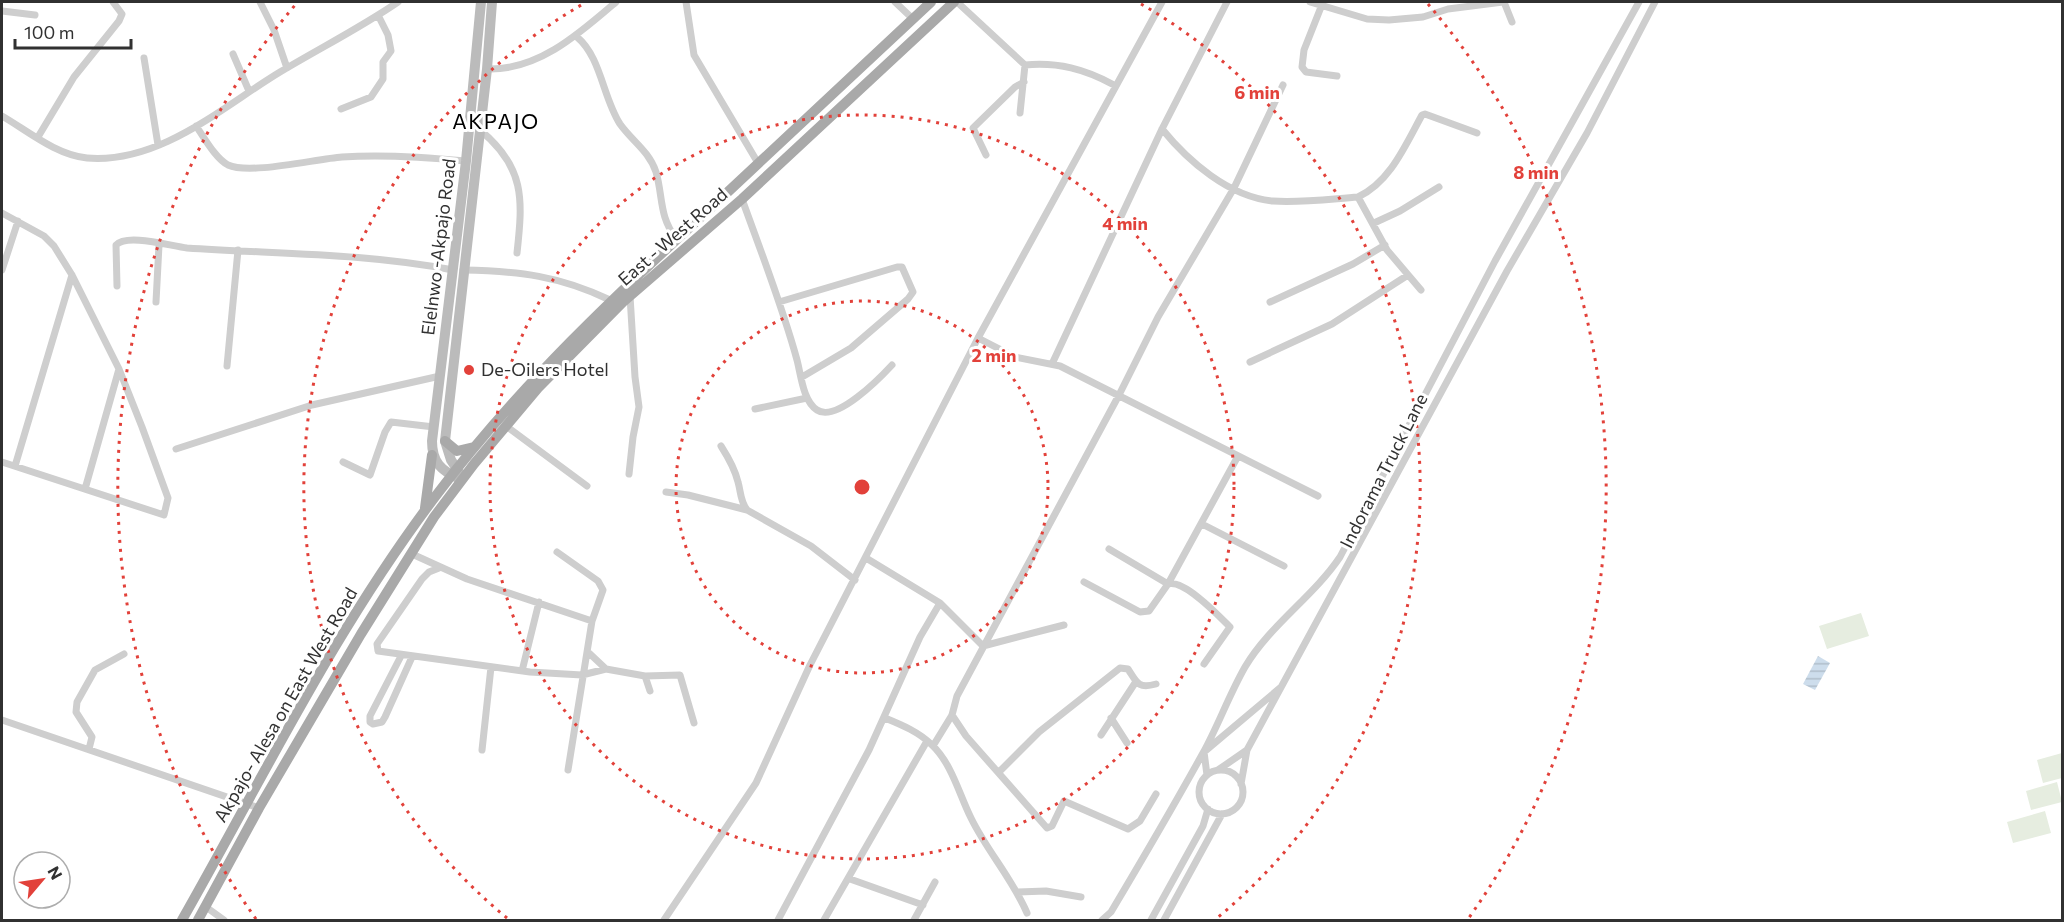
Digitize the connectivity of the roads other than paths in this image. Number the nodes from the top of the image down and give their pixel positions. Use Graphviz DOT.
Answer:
graph roads {
  1 [pos="113,2"];
  2 [pos="126,2"];
  3 [pos="260,2"];
  4 [pos="398,2"];
  5 [pos="481,2"];
  6 [pos="492,2"];
  7 [pos="616,2"];
  8 [pos="686,2"];
  9 [pos="895,2"];
  10 [pos="931,2"];
  11 [pos="956,2"];
  12 [pos="1162,2"];
  13 [pos="1227,2"];
  14 [pos="1310,2"];
  15 [pos="1503,2"];
  16 [pos="1639,2"];
  17 [pos="1655,2"];
  18 [pos="1323,3"];
  19 [pos="1484,3"];
  20 [pos="120,9"];
  21 [pos="2,11"];
  22 [pos="34,15"];
  23 [pos="378,15"];
  24 [pos="913,19"];
  25 [pos="1512,22"];
  26 [pos="577,37"];
  27 [pos="233,54"];
  28 [pos="144,58"];
  29 [pos="1025,65"];
  30 [pos="287,68"];
  31 [pos="487,69"];
  32 [pos="1337,76"];
  33 [pos="1024,82"];
  34 [pos="1114,85"];
  35 [pos="1283,85"];
  36 [pos="249,91"];
  37 [pos="341,109"];
  38 [pos="1020,113"];
  39 [pos="2,116"];
  40 [pos="196,126"];
  41 [pos="1162,129"];
  42 [pos="480,130"];
  43 [pos="1477,133"];
  44 [pos="38,137"];
  45 [pos="158,145"];
  46 [pos="986,155"];
  47 [pos="466,161"];
  48 [pos="758,164"];
  49 [pos="1439,187"];
  50 [pos="1234,188"];
  51 [pos="1358,197"];
  52 [pos="742,199"];
  53 [pos="2,213"];
  54 [pos="18,221"];
  55 [pos="1374,223"];
  56 [pos="676,238"];
  57 [pos="159,245"];
  58 [pos="1385,245"];
  59 [pos="238,250"];
  60 [pos="517,253"];
  61 [pos="2,270"];
  62 [pos="458,270"];
  63 [pos="72,275"];
  64 [pos="1408,275"];
  65 [pos="117,286"];
  66 [pos="1421,290"];
  67 [pos="630,296"];
  68 [pos="610,300"];
  69 [pos="156,302"];
  70 [pos="779,302"];
  71 [pos="1270,302"];
  72 [pos="978,338"];
  73 [pos="1250,363"];
  74 [pos="1052,364"];
  75 [pos="892,365"];
  76 [pos="227,366"];
  77 [pos="119,369"];
  78 [pos="440,376"];
  79 [pos="802,377"];
  80 [pos="1119,395"];
  81 [pos="807,398"];
  82 [pos="755,409"];
  83 [pos="506,426"];
  84 [pos="434,428"];
  85 [pos="445,441"];
  86 [pos="480,443"];
  87 [pos="721,446"];
  88 [pos="176,448"];
  89 [pos="432,455"];
  90 [pos="1238,456"];
  91 [pos="2,462"];
  92 [pos="343,462"];
  93 [pos="15,466"];
  94 [pos="629,474"];
  95 [pos="458,476"];
  96 [pos="587,486"];
  97 [pos="85,489"];
  98 [pos="666,492"];
  99 [pos="1318,496"];
  100 [pos="747,510"];
  101 [pos="430,514"];
  102 [pos="1202,524"];
  103 [pos="1355,526"];
  104 [pos="1365,536"];
  105 [pos="1109,549"];
  106 [pos="557,552"];
  107 [pos="412,554"];
  108 [pos="866,558"];
  109 [pos="1284,566"];
  110 [pos="439,568"];
  111 [pos="855,580"];
  112 [pos="1084,582"];
  113 [pos="1168,584"];
  114 [pos="539,602"];
  115 [pos="940,603"];
  116 [pos="592,621"];
  117 [pos="1064,625"];
  118 [pos="983,646"];
  119 [pos="589,653"];
  120 [pos="124,654"];
  121 [pos="401,656"];
  122 [pos="412,657"];
  123 [pos="1204,664"];
  124 [pos="491,667"];
  125 [pos="606,669"];
  126 [pos="522,671"];
  127 [pos="582,675"];
  128 [pos="645,676"];
  129 [pos="1135,683"];
  130 [pos="1156,684"];
  131 [pos="1283,685"];
  132 [pos="651,691"];
  133 [pos="952,715"];
  134 [pos="885,718"];
  135 [pos="1111,718"];
  136 [pos="2,720"];
  137 [pos="694,723"];
  138 [pos="1101,735"];
  139 [pos="1127,743"];
  140 [pos="930,744"];
  141 [pos="89,749"];
  142 [pos="482,750"];
  143 [pos="1247,750"];
  144 [pos="1204,752"];
  145 [pos="568,770"];
  146 [pos="1218,770"];
  147 [pos="999,772"];
  148 [pos="1207,775"];
  149 [pos="1241,784"];
  150 [pos="1156,794"];
  151 [pos="248,802"];
  152 [pos="260,808"];
  153 [pos="1208,809"];
  154 [pos="1222,814"];
  155 [pos="850,879"];
  156 [pos="935,882"];
  157 [pos="1018,892"];
  158 [pos="1081,897"];
  159 [pos="923,905"];
  160 [pos="206,907"];
  161 [pos="1027,913"];
  162 [pos="182,921"];
  163 [pos="198,921"];
  164 [pos="224,921"];
  165 [pos="664,921"];
  166 [pos="778,921"];
  167 [pos="824,921"];
  168 [pos="914,921"];
  169 [pos="1102,921"];
  170 [pos="1151,921"];
  171 [pos="1164,921"];
  1 -- 20 [label="street"];
  2 -- 20 [label="street"];
  3 -- 30 [label="street"];
  4 -- 23 [label="street"];
  5 -- 47 [label="main road, Elelnwo -Akpajo Road"];
  6 -- 31 [label="main road"];
  7 -- 26 [label="street"];
  8 -- 48 [label="street"];
  9 -- 24 [label="street"];
  10 -- 24 [label="main road, East - West Road"];
  11 -- 29 [label="street"];
  11 -- 52 [label="main road, East - West Road"];
  12 -- 34 [label="street"];
  13 -- 41 [label="street"];
  14 -- 18 [label="street"];
  15 -- 19 [label="street"];
  15 -- 25 [label="street"];
  16 -- 103 [label="street, Indorama Truck Lane"];
  17 -- 104 [label="street"];
  18 -- 19 [label="street"];
  18 -- 32 [label="street"];
  20 -- 44 [label="street"];
  21 -- 22 [label="street"];
  23 -- 30 [label="street"];
  23 -- 37 [label="street"];
  24 -- 48 [label="main road, East - West Road"];
  26 -- 31 [label="street"];
  26 -- 56 [label="street"];
  27 -- 36 [label="street"];
  28 -- 45 [label="street"];
  29 -- 33 [label="street"];
  29 -- 34 [label="street"];
  30 -- 36 [label="street"];
  31 -- 42 [label="main road"];
  33 -- 38 [label="street"];
  33 -- 46 [label="street"];
  34 -- 72 [label="street"];
  35 -- 50 [label="street"];
  36 -- 40 [label="street"];
  39 -- 44 [label="street"];
  40 -- 45 [label="street"];
  40 -- 47 [label="street"];
  41 -- 50 [label="street"];
  41 -- 74 [label="street"];
  42 -- 60 [label="street"];
  42 -- 62 [label="main road"];
  43 -- 51 [label="street"];
  44 -- 45 [label="street"];
  47 -- 62 [label="main road, Elelnwo -Akpajo Road"];
  48 -- 56 [label="main road, East - West Road"];
  49 -- 55 [label="street"];
  50 -- 51 [label="street"];
  50 -- 80 [label="street"];
  51 -- 55 [label="street"];
  52 -- 67 [label="main road, East - West Road"];
  52 -- 70 [label="street"];
  53 -- 54 [label="street"];
  54 -- 61 [label="street"];
  54 -- 63 [label="street"];
  55 -- 58 [label="street"];
  56 -- 68 [label="main road, East - West Road"];
  57 -- 59 [label="street"];
  57 -- 65 [label="street"];
  57 -- 69 [label="street"];
  58 -- 64 [label="street"];
  58 -- 71 [label="street"];
  59 -- 62 [label="street"];
  59 -- 76 [label="street"];
  62 -- 68 [label="street"];
  62 -- 78 [label="main road, Elelnwo -Akpajo Road"];
  62 -- 85 [label="main road"];
  63 -- 77 [label="street"];
  63 -- 93 [label="street"];
  64 -- 66 [label="street"];
  64 -- 73 [label="street"];
  67 -- 83 [label="main road, East - West Road"];
  67 -- 94 [label="street"];
  68 -- 86 [label="main road, East - West Road"];
  70 -- 79 [label="street"];
  70 -- 79 [label="street"];
  72 -- 74 [label="street"];
  72 -- 108 [label="street"];
  74 -- 80 [label="street"];
  75 -- 81 [label="street"];
  77 -- 97 [label="street"];
  77 -- 97 [label="street"];
  78 -- 84 [label="main road, Elelnwo -Akpajo Road"];
  78 -- 88 [label="street"];
  79 -- 81 [label="street"];
  80 -- 90 [label="street"];
  80 -- 118 [label="street"];
  81 -- 82 [label="street"];
  83 -- 95 [label="main road, East - West Road"];
  83 -- 96 [label="street"];
  84 -- 89 [label="main road, Elelnwo -Akpajo Road"];
  84 -- 92 [label="street"];
  85 -- 86 [label="main road"];
  85 -- 95 [label="main road"];
  86 -- 95 [label="main road, East - West Road"];
  87 -- 100 [label="street"];
  89 -- 95 [label="main road"];
  89 -- 101 [label="main road"];
  90 -- 99 [label="street"];
  90 -- 102 [label="street"];
  91 -- 93 [label="street"];
  93 -- 97 [label="street"];
  95 -- 101 [label="main road, East - West Road"];
  98 -- 100 [label="street"];
  100 -- 111 [label="street"];
  101 -- 107 [label="main road, Akpajo- Alesa on East West Road"];
  101 -- 151 [label="main road, Akpajo- Alesa on East West Road"];
  102 -- 109 [label="street"];
  102 -- 113 [label="street"];
  103 -- 104 [label="street"];
  103 -- 144 [label="street, Indorama Truck Lane"];
  104 -- 131 [label="street"];
  105 -- 113 [label="street"];
  106 -- 116 [label="street"];
  107 -- 110 [label="street"];
  107 -- 152 [label="main road, Akpajo- Alesa on East West Road"];
  108 -- 111 [label="street"];
  108 -- 115 [label="street"];
  110 -- 114 [label="street"];
  110 -- 121 [label="street"];
  111 -- 165 [label="street"];
  112 -- 113 [label="street"];
  113 -- 123 [label="street"];
  114 -- 116 [label="street"];
  114 -- 126 [label="street"];
  115 -- 118 [label="street"];
  115 -- 134 [label="street"];
  116 -- 119 [label="street"];
  117 -- 118 [label="street"];
  118 -- 133 [label="street"];
  119 -- 125 [label="street"];
  119 -- 127 [label="street"];
  120 -- 141 [label="street"];
  121 -- 122 [label="street"];
  121 -- 122 [label="street"];
  122 -- 124 [label="street"];
  124 -- 126 [label="street"];
  124 -- 142 [label="street"];
  125 -- 127 [label="street"];
  125 -- 128 [label="street"];
  126 -- 127 [label="street"];
  127 -- 145 [label="street"];
  128 -- 132 [label="street"];
  128 -- 137 [label="street"];
  129 -- 130 [label="street"];
  129 -- 135 [label="street"];
  129 -- 147 [label="street"];
  131 -- 143 [label="street"];
  131 -- 144 [label="street"];
  133 -- 140 [label="street"];
  133 -- 147 [label="street"];
  134 -- 140 [label="street"];
  134 -- 166 [label="street"];
  135 -- 138 [label="street"];
  135 -- 139 [label="street"];
  136 -- 141 [label="street"];
  140 -- 155 [label="street"];
  140 -- 157 [label="street"];
  141 -- 151 [label="street"];
  143 -- 146 [label="street"];
  143 -- 149 [label="street"];
  144 -- 148 [label="street"];
  144 -- 169 [label="street, Indorama Truck Lane"];
  146 -- 148 [label="street"];
  146 -- 149 [label="street"];
  147 -- 150 [label="street"];
  148 -- 153 [label="street"];
  149 -- 154 [label="street"];
  151 -- 152 [label="street"];
  151 -- 162 [label="main road, Akpajo- Alesa on East West Road"];
  152 -- 160 [label="main road, Akpajo- Alesa on East West Road"];
  153 -- 154 [label="street"];
  153 -- 170 [label="street"];
  154 -- 171 [label="street"];
  155 -- 159 [label="street"];
  155 -- 167 [label="street"];
  156 -- 159 [label="street"];
  157 -- 158 [label="street"];
  157 -- 161 [label="street"];
  159 -- 168 [label="street"];
  160 -- 163 [label="main road, Akpajo- Alesa on East West Road"];
  160 -- 164 [label="street"];
}
